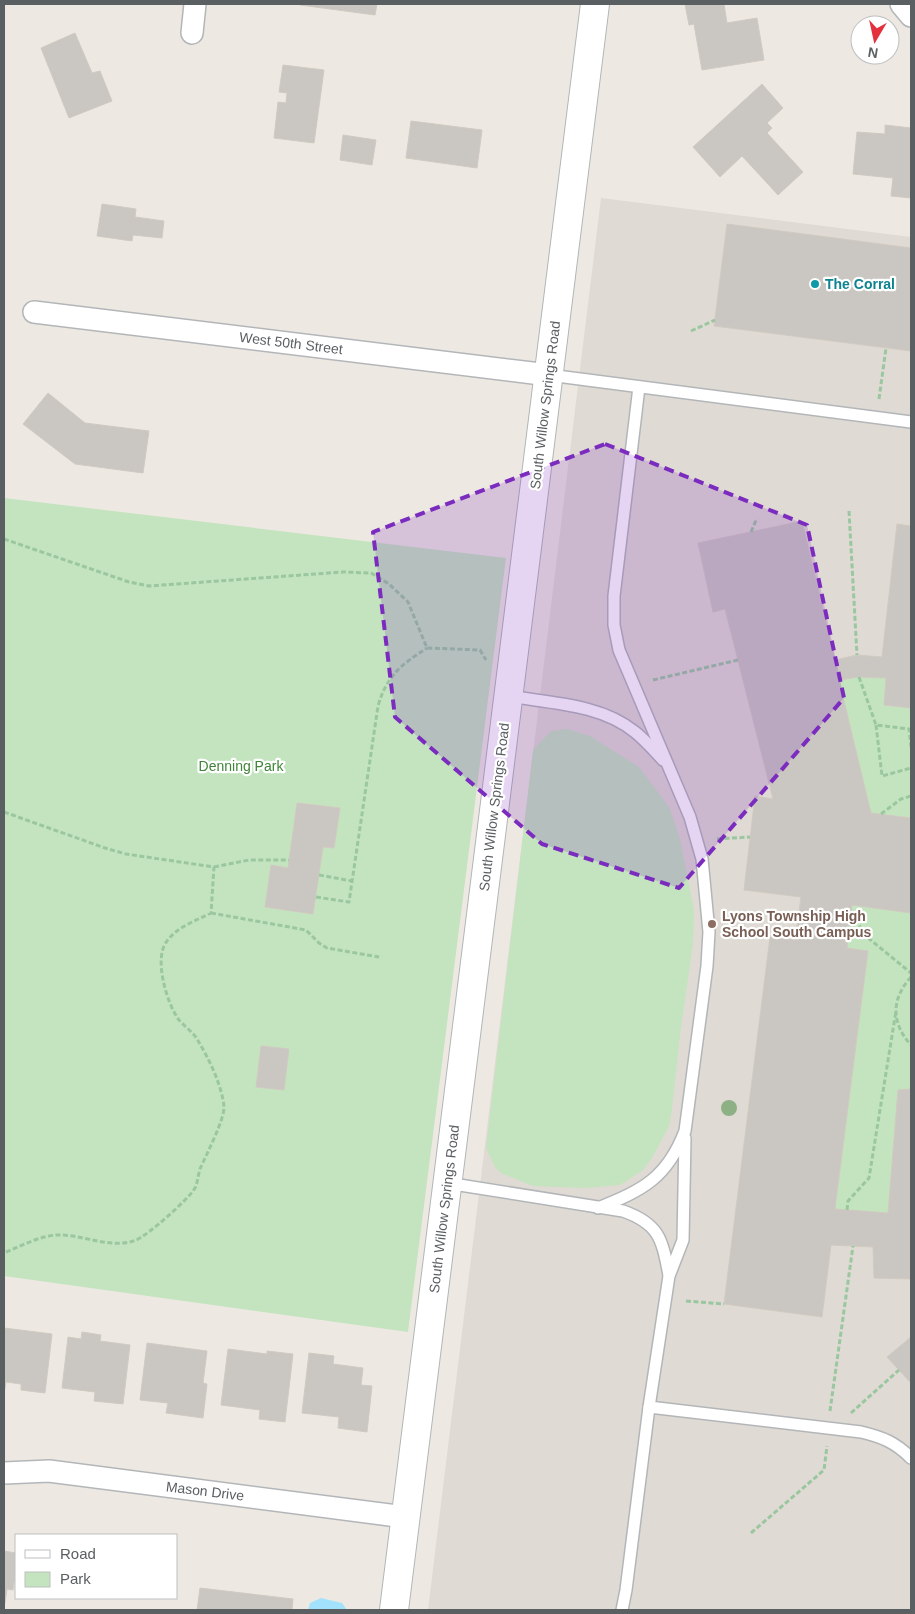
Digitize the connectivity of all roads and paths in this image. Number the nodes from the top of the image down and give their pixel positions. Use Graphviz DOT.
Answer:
graph roads {
  1 [pos="195,4"];
  2 [pos="595,4"];
  3 [pos="901,4"];
  4 [pos="911,16"];
  5 [pos="192,33"];
  6 [pos="34,312"];
  7 [pos="715,320"];
  8 [pos="691,331"];
  9 [pos="886,348"];
  10 [pos="549,375"];
  11 [pos="639,387"];
  12 [pos="877,418"];
  13 [pos="911,422"];
  14 [pos="849,512"];
  15 [pos="757,518"];
  16 [pos="751,532"];
  17 [pos="4,539"];
  18 [pos="427,648"];
  19 [pos="857,655"];
  20 [pos="738,660"];
  21 [pos="489,664"];
  22 [pos="859,676"];
  23 [pos="653,680"];
  24 [pos="508,696"];
  25 [pos="876,725"];
  26 [pos="911,747"];
  27 [pos="667,764"];
  28 [pos="911,768"];
  29 [pos="911,796"];
  30 [pos="4,812"];
  31 [pos="881,814"];
  32 [pos="750,837"];
  33 [pos="717,839"];
  34 [pos="289,860"];
  35 [pos="214,867"];
  36 [pos="319,875"];
  37 [pos="352,881"];
  38 [pos="316,897"];
  39 [pos="211,913"];
  40 [pos="851,913"];
  41 [pos="379,957"];
  42 [pos="911,973"];
  43 [pos="911,977"];
  44 [pos="896,1011"];
  45 [pos="911,1045"];
  46 [pos="685,1131"];
  47 [pos="448,1183"];
  48 [pos="598,1208"];
  49 [pos="847,1210"];
  50 [pos="853,1246"];
  51 [pos="4,1253"];
  52 [pos="669,1276"];
  53 [pos="686,1301"];
  54 [pos="724,1304"];
  55 [pos="899,1370"];
  56 [pos="649,1407"];
  57 [pos="830,1413"];
  58 [pos="847,1416"];
  59 [pos="830,1428"];
  60 [pos="911,1458"];
  61 [pos="4,1474"];
  62 [pos="405,1517"];
  63 [pos="751,1533"];
  64 [pos="394,1610"];
  65 [pos="622,1610"];
  1 -- 5 [label="street"];
  2 -- 10 [label="street, South Willow Springs Road"];
  3 -- 4 [label="street"];
  6 -- 10 [label="street, West 50th Street"];
  7 -- 8 [label="path"];
  9 -- 12 [label="path"];
  10 -- 11 [label="lane"];
  10 -- 24 [label="street, South Willow Springs Road"];
  11 -- 12 [label="lane"];
  11 -- 27 [label="lane"];
  12 -- 13 [label="lane"];
  14 -- 19 [label="path"];
  15 -- 16 [label="path"];
  17 -- 18 [label="path"];
  18 -- 21 [label="path"];
  18 -- 37 [label="path"];
  20 -- 23 [label="path"];
  22 -- 25 [label="path"];
  24 -- 27 [label="lane"];
  24 -- 47 [label="street, South Willow Springs Road"];
  25 -- 26 [label="path"];
  25 -- 28 [label="path"];
  27 -- 46 [label="lane"];
  29 -- 31 [label="path"];
  30 -- 35 [label="path"];
  32 -- 33 [label="path"];
  34 -- 35 [label="path"];
  35 -- 39 [label="path"];
  36 -- 37 [label="path"];
  37 -- 38 [label="path"];
  39 -- 41 [label="path"];
  39 -- 51 [label="path"];
  40 -- 42 [label="path"];
  43 -- 44 [label="path"];
  44 -- 45 [label="path"];
  44 -- 49 [label="path"];
  46 -- 48 [label="lane"];
  46 -- 52 [label="lane"];
  47 -- 48 [label="lane"];
  47 -- 62 [label="street, South Willow Springs Road"];
  48 -- 52 [label="lane"];
  50 -- 57 [label="path"];
  52 -- 56 [label="lane"];
  53 -- 54 [label="path"];
  55 -- 58 [label="path"];
  56 -- 59 [label="lane"];
  56 -- 65 [label="lane"];
  59 -- 60 [label="lane"];
  59 -- 63 [label="path"];
  61 -- 62 [label="street, Mason Drive"];
  62 -- 64 [label="street, South Willow Springs Road"];
}
